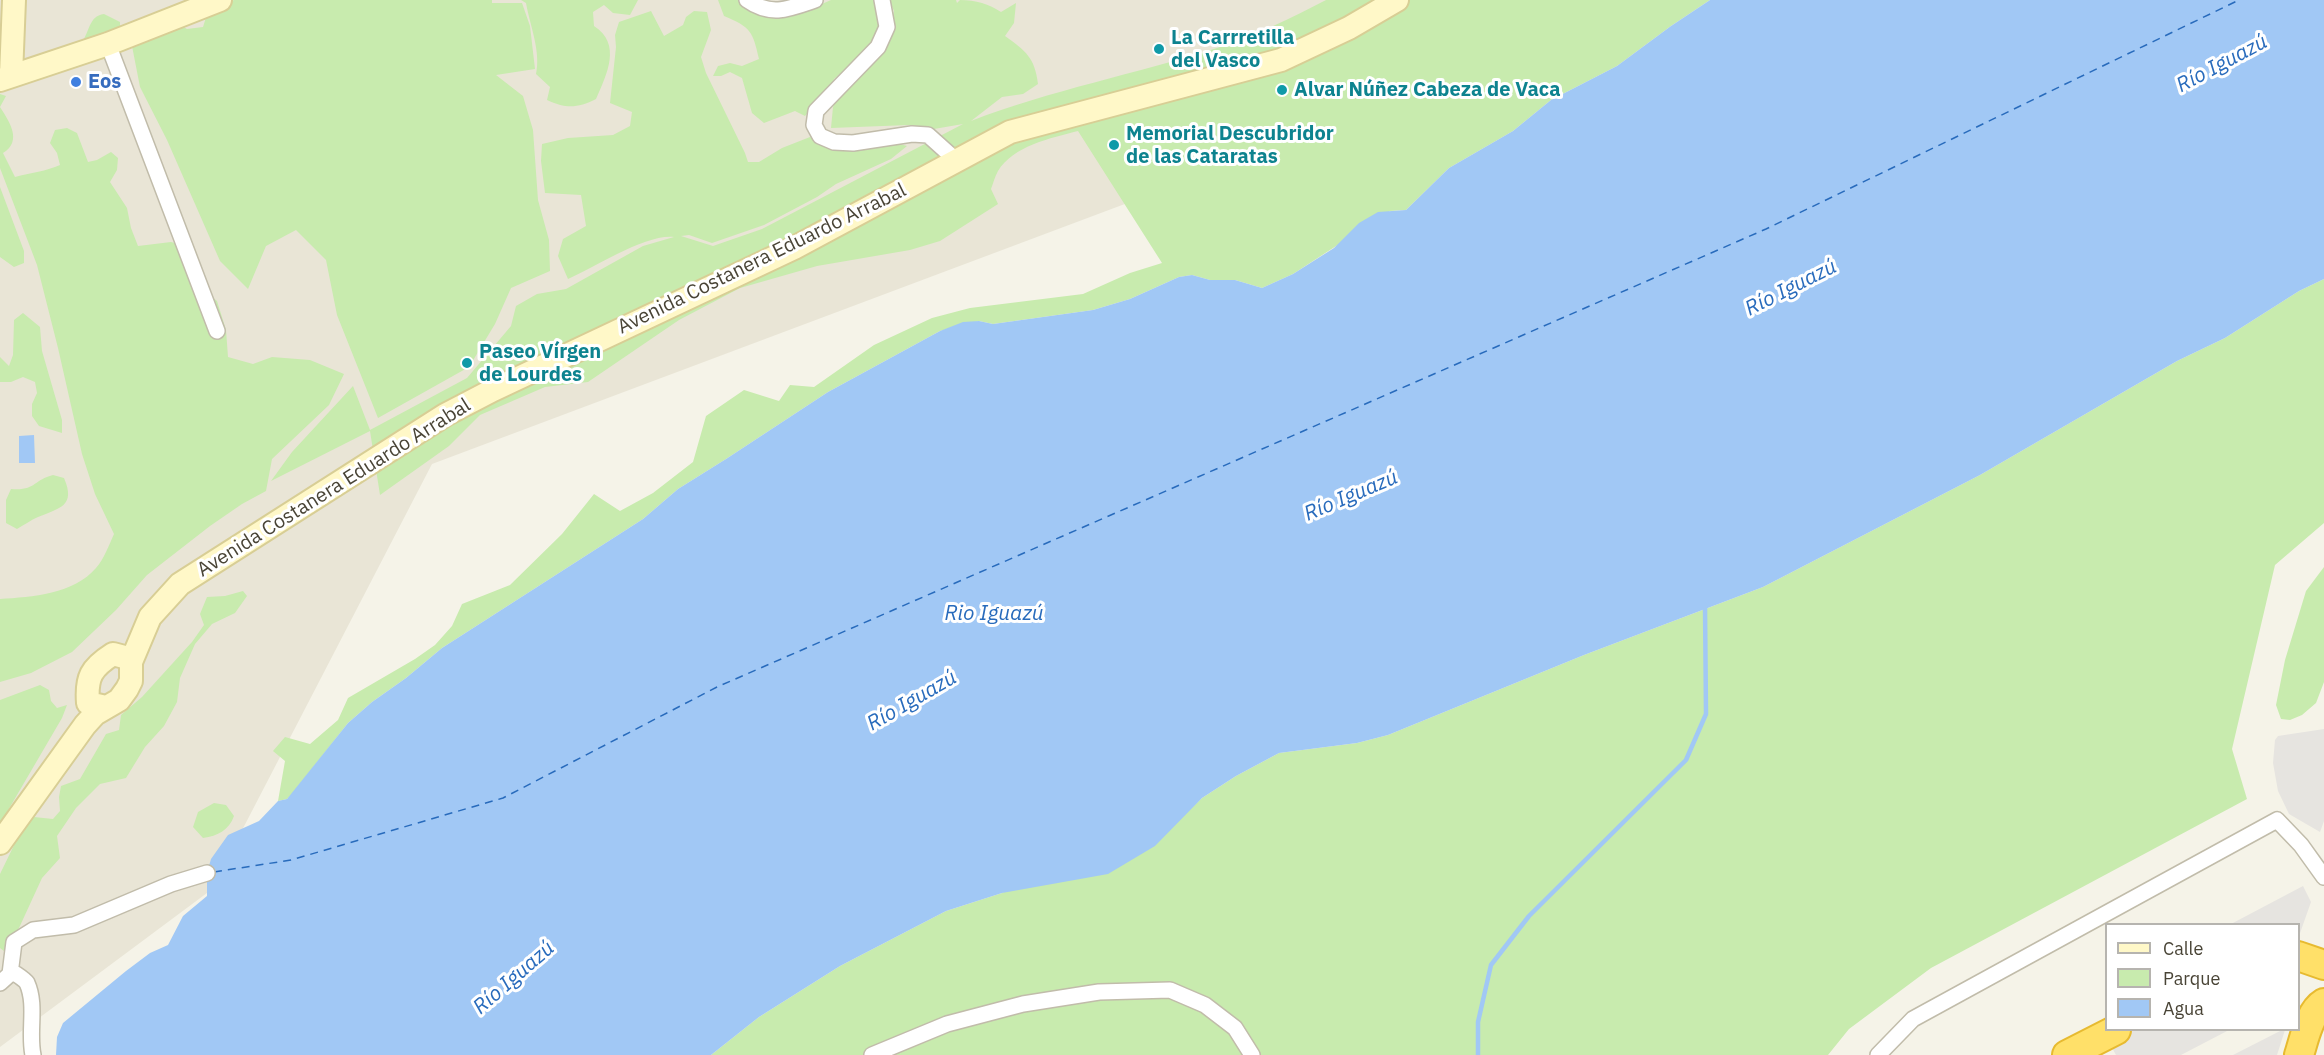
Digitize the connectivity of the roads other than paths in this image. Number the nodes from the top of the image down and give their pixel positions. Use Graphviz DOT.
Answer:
graph roads {
  1 [pos="14,0"];
  2 [pos="219,0"];
  3 [pos="747,0"];
  4 [pos="815,0"];
  5 [pos="882,0"];
  6 [pos="1397,0"];
  7 [pos="108,44"];
  8 [pos="5,78"];
  9 [pos="957,161"];
  10 [pos="217,331"];
  11 [pos="131,662"];
  12 [pos="93,712"];
  13 [pos="0,843"];
  14 [pos="207,873"];
  15 [pos="2324,877"];
  16 [pos="2300,957"];
  17 [pos="2324,965"];
  18 [pos="5,979"];
  19 [pos="2324,1004"];
  20 [pos="2112,1031"];
  21 [pos="33,1055"];
  22 [pos="873,1055"];
  23 [pos="1252,1055"];
  24 [pos="1878,1055"];
  25 [pos="2067,1055"];
  26 [pos="2299,1055"];
  1 -- 8 [label="main road"];
  2 -- 7 [label="main road"];
  3 -- 4 [label="street"];
  5 -- 9 [label="street"];
  6 -- 9 [label="main road, Avenida Costanera Eduardo Arrabal"];
  7 -- 8 [label="main road"];
  7 -- 10 [label="street"];
  9 -- 11 [label="main road, Avenida Costanera Eduardo Arrabal"];
  11 -- 12 [label="main road, Avenida Costanera Eduardo Arrabal"];
  11 -- 12 [label="main road"];
  12 -- 13 [label="main road, Avenida Costanera Eduardo Arrabal"];
  14 -- 18 [label="street"];
  15 -- 24 [label="street"];
  16 -- 17 [label="highway"];
  18 -- 21 [label="street"];
  19 -- 26 [label="highway"];
  20 -- 25 [label="highway"];
  22 -- 23 [label="street"];
}
